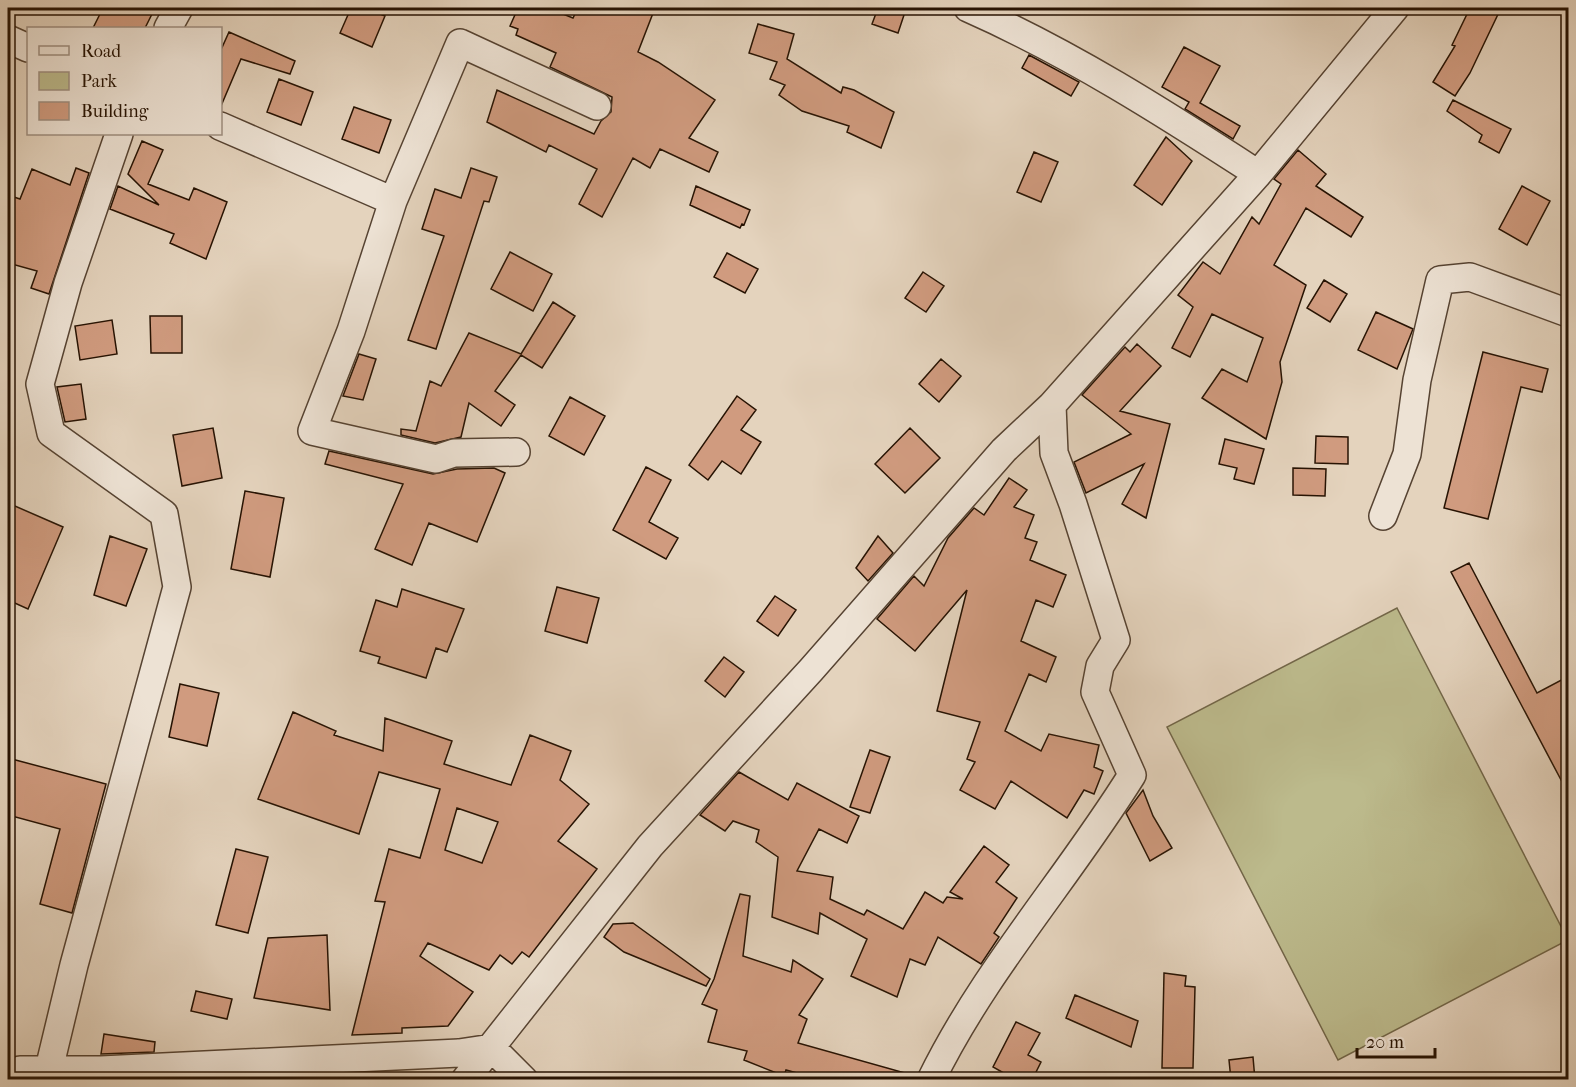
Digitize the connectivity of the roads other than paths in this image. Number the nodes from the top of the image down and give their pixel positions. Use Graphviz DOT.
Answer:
graph roads {
  1 [pos="179,8"];
  2 [pos="968,8"];
  3 [pos="1395,8"];
  4 [pos="169,27"];
  5 [pos="8,39"];
  6 [pos="27,48"];
  7 [pos="597,106"];
  8 [pos="222,127"];
  9 [pos="119,135"];
  10 [pos="1258,174"];
  11 [pos="393,201"];
  12 [pos="1569,314"];
  13 [pos="1052,405"];
  14 [pos="516,452"];
  15 [pos="1383,516"];
  16 [pos="492,1048"];
  17 [pos="12,1067"];
  18 [pos="49,1069"];
  19 [pos="465,1080"];
  20 [pos="524,1080"];
  21 [pos="931,1080"];
  1 -- 4 [label="street"];
  2 -- 10 [label="street"];
  3 -- 10 [label="street"];
  5 -- 6 [label="street"];
  7 -- 11 [label="street"];
  8 -- 11 [label="street"];
  9 -- 18 [label="street"];
  10 -- 13 [label="street"];
  11 -- 14 [label="street"];
  12 -- 15 [label="street"];
  13 -- 16 [label="street"];
  13 -- 21 [label="street"];
  16 -- 18 [label="street"];
  16 -- 19 [label="street"];
  16 -- 20 [label="street"];
  17 -- 18 [label="street"];
}
